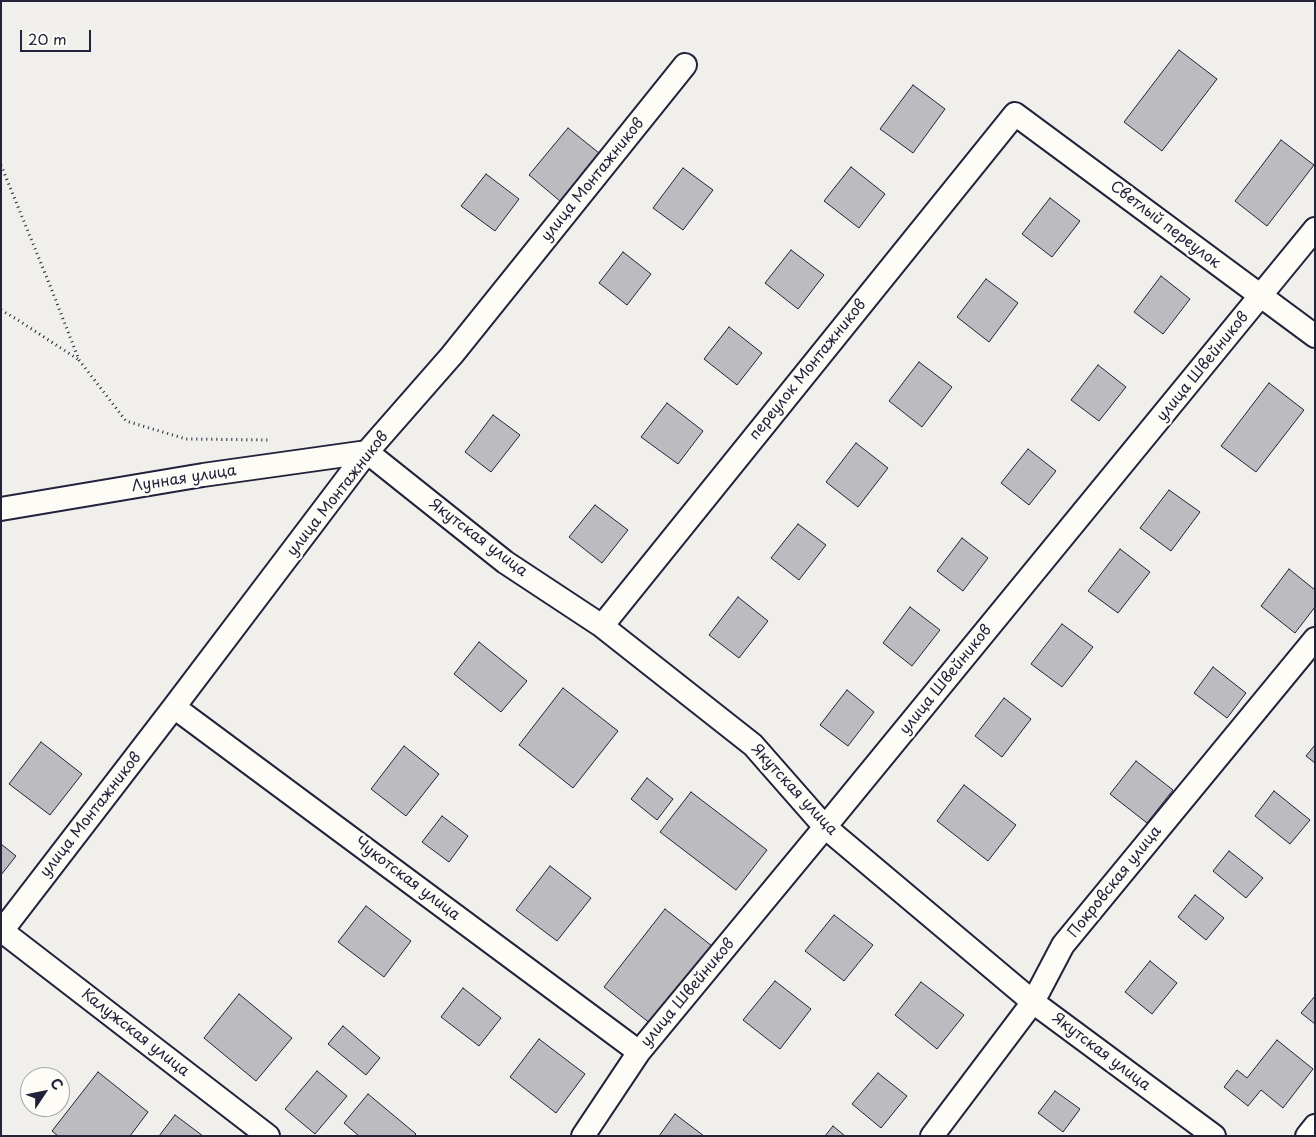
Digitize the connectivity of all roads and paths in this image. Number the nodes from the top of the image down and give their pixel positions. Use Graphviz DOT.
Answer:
graph roads {
  1 [pos="685,65"];
  2 [pos="1015,114"];
  3 [pos="1,165"];
  4 [pos="1315,229"];
  5 [pos="1261,296"];
  6 [pos="1,310"];
  7 [pos="1315,336"];
  8 [pos="79,360"];
  9 [pos="275,440"];
  10 [pos="368,452"];
  11 [pos="1,509"];
  12 [pos="602,626"];
  13 [pos="1315,639"];
  14 [pos="174,707"];
  15 [pos="825,827"];
  16 [pos="1,931"];
  17 [pos="1033,1002"];
  18 [pos="639,1052"];
  19 [pos="1315,1126"];
  20 [pos="268,1136"];
  21 [pos="583,1136"];
  22 [pos="932,1136"];
  23 [pos="1214,1136"];
  24 [pos="1307,1136"];
  1 -- 10 [label="street, улица Монтажников"];
  2 -- 5 [label="street, Светлый переулок"];
  2 -- 12 [label="street, переулок Монтажников"];
  3 -- 8 [label="path"];
  4 -- 5 [label="street, улица Швейников"];
  5 -- 7 [label="street, Светлый переулок"];
  5 -- 15 [label="street, улица Швейников"];
  6 -- 8 [label="path"];
  8 -- 9 [label="path"];
  10 -- 11 [label="street, Лунная улица"];
  10 -- 12 [label="street, Якутская улица"];
  10 -- 14 [label="street, улица Монтажников"];
  12 -- 15 [label="street, Якутская улица"];
  13 -- 17 [label="street, Покровская улица"];
  14 -- 16 [label="street, улица Монтажников"];
  14 -- 18 [label="street, Чукотская улица"];
  15 -- 17 [label="street, Якутская улица"];
  15 -- 18 [label="street, улица Швейников"];
  16 -- 20 [label="street, Калужская улица"];
  17 -- 22 [label="street, Покровская улица"];
  17 -- 23 [label="street, Якутская улица"];
  18 -- 21 [label="street, улица Швейников"];
  19 -- 24 [label="street"];
}
